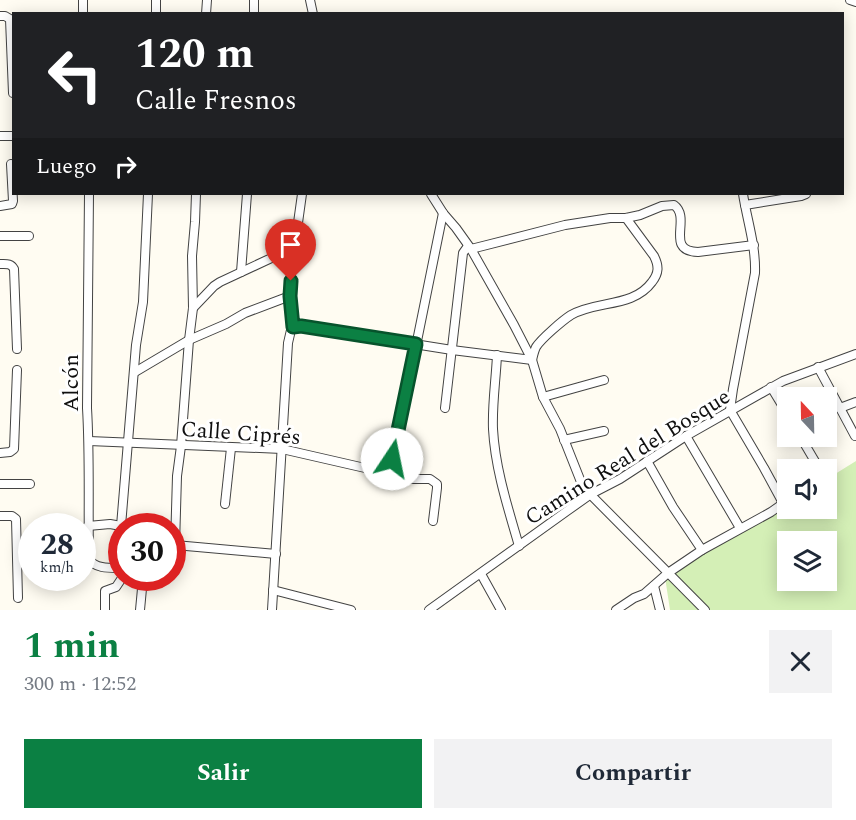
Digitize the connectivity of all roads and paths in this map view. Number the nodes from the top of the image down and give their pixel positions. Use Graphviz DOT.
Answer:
graph roads {
  1 [pos="850,0"];
  2 [pos="856,2"];
  3 [pos="0,16"];
  4 [pos="12,68"];
  5 [pos="11,164"];
  6 [pos="12,182"];
  7 [pos="13,195"];
  8 [pos="89,195"];
  9 [pos="148,195"];
  10 [pos="196,195"];
  11 [pos="247,195"];
  12 [pos="302,195"];
  13 [pos="432,195"];
  14 [pos="743,195"];
  15 [pos="804,195"];
  16 [pos="745,205"];
  17 [pos="0,206"];
  18 [pos="443,213"];
  19 [pos="626,218"];
  20 [pos="0,236"];
  21 [pos="28,236"];
  22 [pos="754,245"];
  23 [pos="470,247"];
  24 [pos="295,248"];
  25 [pos="0,264"];
  26 [pos="241,272"];
  27 [pos="214,286"];
  28 [pos="192,294"];
  29 [pos="290,296"];
  30 [pos="193,308"];
  31 [pos="293,327"];
  32 [pos="189,340"];
  33 [pos="416,344"];
  34 [pos="17,349"];
  35 [pos="452,350"];
  36 [pos="856,354"];
  37 [pos="498,355"];
  38 [pos="532,360"];
  39 [pos="818,367"];
  40 [pos="16,370"];
  41 [pos="135,372"];
  42 [pos="604,380"];
  43 [pos="771,387"];
  44 [pos="543,397"];
  45 [pos="777,397"];
  46 [pos="856,402"];
  47 [pos="445,408"];
  48 [pos="840,408"];
  49 [pos="730,410"];
  50 [pos="604,431"];
  51 [pos="686,436"];
  52 [pos="855,436"];
  53 [pos="564,440"];
  54 [pos="89,441"];
  55 [pos="129,442"];
  56 [pos="181,446"];
  57 [pos="231,448"];
  58 [pos="282,449"];
  59 [pos="0,453"];
  60 [pos="646,461"];
  61 [pos="390,474"];
  62 [pos="0,484"];
  63 [pos="30,484"];
  64 [pos="777,489"];
  65 [pos="591,494"];
  66 [pos="225,504"];
  67 [pos="777,508"];
  68 [pos="88,513"];
  69 [pos="122,513"];
  70 [pos="175,513"];
  71 [pos="0,516"];
  72 [pos="433,521"];
  73 [pos="740,528"];
  74 [pos="519,546"];
  75 [pos="186,548"];
  76 [pos="702,550"];
  77 [pos="276,554"];
  78 [pos="668,573"];
  79 [pos="481,574"];
  80 [pos="654,586"];
  81 [pos="108,590"];
  82 [pos="273,590"];
  83 [pos="142,591"];
  84 [pos="18,598"];
  85 [pos="105,610"];
  86 [pos="140,610"];
  87 [pos="272,610"];
  88 [pos="351,610"];
  89 [pos="429,610"];
  90 [pos="501,610"];
  91 [pos="616,610"];
  92 [pos="660,610"];
  93 [pos="705,610"];
  1 -- 2 [label="street"];
  3 -- 4 [label="street"];
  5 -- 6 [label="street"];
  7 -- 17 [label="street"];
  8 -- 54 [label="street, Alcón"];
  9 -- 41 [label="street"];
  10 -- 28 [label="street"];
  11 -- 26 [label="street"];
  12 -- 24 [label="street"];
  13 -- 18 [label="street"];
  14 -- 16 [label="street"];
  15 -- 16 [label="street"];
  16 -- 22 [label="street"];
  18 -- 23 [label="street"];
  18 -- 33 [label="street"];
  19 -- 22 [label="street"];
  19 -- 23 [label="street"];
  19 -- 38 [label="street"];
  20 -- 21 [label="street"];
  22 -- 49 [label="street"];
  23 -- 35 [label="street"];
  23 -- 38 [label="street"];
  24 -- 26 [label="street"];
  24 -- 29 [label="street"];
  25 -- 34 [label="street"];
  26 -- 27 [label="street"];
  27 -- 28 [label="street"];
  27 -- 30 [label="street"];
  28 -- 30 [label="street"];
  29 -- 31 [label="street"];
  29 -- 32 [label="street"];
  30 -- 32 [label="street"];
  31 -- 33 [label="street"];
  31 -- 58 [label="street"];
  32 -- 41 [label="street"];
  32 -- 56 [label="street"];
  33 -- 35 [label="street"];
  33 -- 61 [label="street"];
  35 -- 37 [label="street"];
  35 -- 47 [label="street"];
  36 -- 39 [label="street, Camino Real del Bosque"];
  37 -- 38 [label="street"];
  37 -- 74 [label="street"];
  38 -- 44 [label="street"];
  39 -- 43 [label="street, Camino Real del Bosque"];
  39 -- 48 [label="street"];
  40 -- 59 [label="street"];
  41 -- 55 [label="street"];
  42 -- 44 [label="street"];
  43 -- 45 [label="street"];
  43 -- 49 [label="street, Camino Real del Bosque"];
  44 -- 53 [label="street"];
  46 -- 48 [label="street"];
  48 -- 52 [label="street"];
  49 -- 51 [label="street, Camino Real del Bosque"];
  49 -- 64 [label="street"];
  50 -- 53 [label="street"];
  51 -- 60 [label="street, Camino Real del Bosque"];
  51 -- 73 [label="street"];
  53 -- 65 [label="street"];
  54 -- 55 [label="street, Calle Ciprés"];
  54 -- 68 [label="street, Alcón"];
  55 -- 56 [label="street, Calle Ciprés"];
  55 -- 69 [label="street"];
  56 -- 57 [label="street, Calle Ciprés"];
  56 -- 70 [label="street"];
  57 -- 58 [label="street, Calle Ciprés"];
  57 -- 66 [label="street"];
  58 -- 61 [label="street, Calle Ciprés"];
  58 -- 77 [label="street"];
  60 -- 65 [label="street, Camino Real del Bosque"];
  60 -- 76 [label="street"];
  61 -- 72 [label="street, Calle Ciprés"];
  62 -- 63 [label="street"];
  65 -- 74 [label="street, Camino Real del Bosque"];
  65 -- 78 [label="street"];
  67 -- 73 [label="street"];
  71 -- 84 [label="street"];
  73 -- 76 [label="street"];
  74 -- 79 [label="street, Camino Real del Bosque"];
  75 -- 77 [label="street"];
  76 -- 78 [label="street"];
  77 -- 82 [label="street"];
  78 -- 80 [label="street"];
  78 -- 93 [label="street"];
  79 -- 89 [label="street, Camino Real del Bosque"];
  79 -- 90 [label="street"];
  80 -- 91 [label="street"];
  80 -- 92 [label="street"];
  81 -- 85 [label="street"];
  82 -- 87 [label="street"];
  82 -- 88 [label="street"];
  83 -- 86 [label="street"];
}
